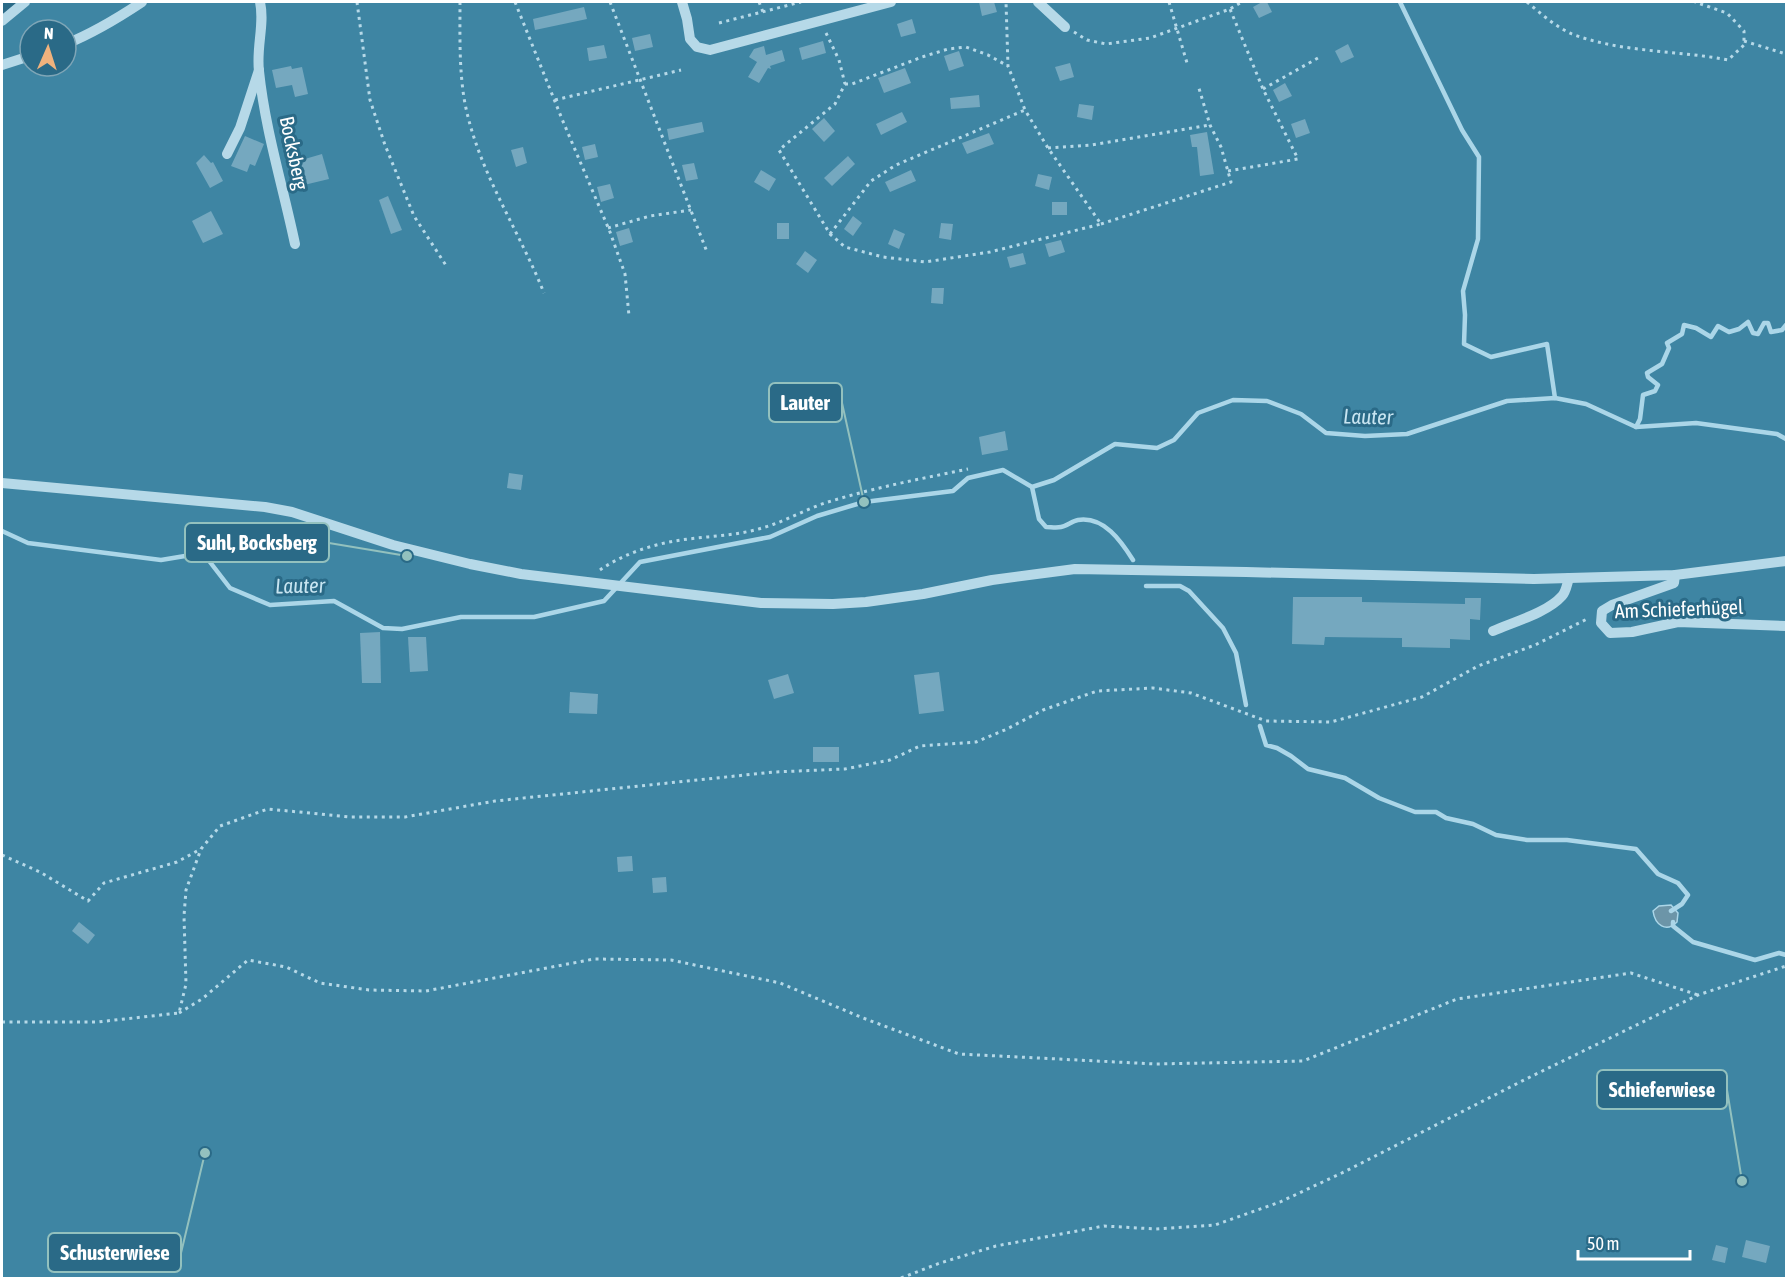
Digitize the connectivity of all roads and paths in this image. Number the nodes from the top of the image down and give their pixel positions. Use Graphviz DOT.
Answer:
graph roads {
  1 [pos="25,2"];
  2 [pos="142,2"];
  3 [pos="260,2"];
  4 [pos="357,2"];
  5 [pos="460,2"];
  6 [pos="516,2"];
  7 [pos="610,2"];
  8 [pos="682,2"];
  9 [pos="759,2"];
  10 [pos="801,2"];
  11 [pos="891,2"];
  12 [pos="1006,2"];
  13 [pos="1038,2"];
  14 [pos="1169,2"];
  15 [pos="1242,2"];
  16 [pos="1527,2"];
  17 [pos="1695,2"];
  18 [pos="1230,9"];
  19 [pos="763,12"];
  20 [pos="818,20"];
  21 [pos="2,21"];
  22 [pos="719,22"];
  23 [pos="1065,27"];
  24 [pos="1177,29"];
  25 [pos="78,39"];
  26 [pos="1744,41"];
  27 [pos="1786,54"];
  28 [pos="1318,58"];
  29 [pos="18,60"];
  30 [pos="1187,63"];
  31 [pos="2,65"];
  32 [pos="1008,66"];
  33 [pos="259,70"];
  34 [pos="681,70"];
  35 [pos="641,79"];
  36 [pos="845,84"];
  37 [pos="1198,85"];
  38 [pos="1263,89"];
  39 [pos="554,100"];
  40 [pos="1025,110"];
  41 [pos="1210,125"];
  42 [pos="1048,148"];
  43 [pos="227,154"];
  44 [pos="1228,171"];
  45 [pos="692,210"];
  46 [pos="1101,224"];
  47 [pos="608,228"];
  48 [pos="830,234"];
  49 [pos="295,244"];
  50 [pos="707,252"];
  51 [pos="447,267"];
  52 [pos="544,293"];
  53 [pos="629,315"];
  54 [pos="968,469"];
  55 [pos="2,483"];
  56 [pos="1786,561"];
  57 [pos="1675,575"];
  58 [pos="1569,578"];
  59 [pos="584,582"];
  60 [pos="1602,611"];
  61 [pos="1786,626"];
  62 [pos="1493,631"];
  63 [pos="201,849"];
  64 [pos="2,855"];
  65 [pos="1786,966"];
  66 [pos="1698,995"];
  67 [pos="179,1012"];
  68 [pos="2,1022"];
  69 [pos="901,1278"];
  1 -- 21 [label="street"];
  2 -- 25 [label="street"];
  3 -- 33 [label="street, Bocksberg"];
  4 -- 51 [label="path"];
  5 -- 52 [label="path"];
  6 -- 39 [label="path"];
  7 -- 35 [label="path"];
  8 -- 20 [label="street"];
  9 -- 19 [label="path"];
  10 -- 19 [label="path"];
  11 -- 20 [label="street"];
  12 -- 32 [label="path"];
  13 -- 23 [label="street"];
  14 -- 24 [label="path"];
  15 -- 18 [label="path"];
  16 -- 26 [label="path"];
  17 -- 26 [label="path"];
  18 -- 24 [label="path"];
  18 -- 38 [label="path"];
  19 -- 22 [label="path"];
  20 -- 36 [label="path"];
  23 -- 24 [label="path"];
  24 -- 30 [label="path"];
  26 -- 27 [label="path"];
  28 -- 38 [label="path"];
  29 -- 31 [label="street"];
  32 -- 36 [label="path"];
  32 -- 40 [label="path"];
  33 -- 43 [label="street, Bocksberg"];
  33 -- 49 [label="street, Bocksberg"];
  34 -- 35 [label="path"];
  35 -- 39 [label="path"];
  35 -- 45 [label="path"];
  36 -- 48 [label="path"];
  37 -- 41 [label="path"];
  38 -- 44 [label="path"];
  39 -- 47 [label="path"];
  40 -- 42 [label="path"];
  40 -- 48 [label="path"];
  41 -- 42 [label="path"];
  41 -- 44 [label="path"];
  42 -- 46 [label="path"];
  44 -- 46 [label="path"];
  45 -- 47 [label="path"];
  45 -- 50 [label="path"];
  46 -- 48 [label="path"];
  47 -- 53 [label="path"];
  54 -- 59 [label="path"];
  55 -- 59 [label="street"];
  56 -- 57 [label="street"];
  57 -- 58 [label="street"];
  57 -- 60 [label="street, Am Schieferhügel"];
  58 -- 59 [label="street"];
  58 -- 62 [label="street"];
  60 -- 61 [label="street, Am Schieferhügel"];
  60 -- 63 [label="path"];
  63 -- 64 [label="path"];
  63 -- 67 [label="path"];
  65 -- 66 [label="path"];
  66 -- 67 [label="path"];
  66 -- 69 [label="path"];
  67 -- 68 [label="path"];
}
